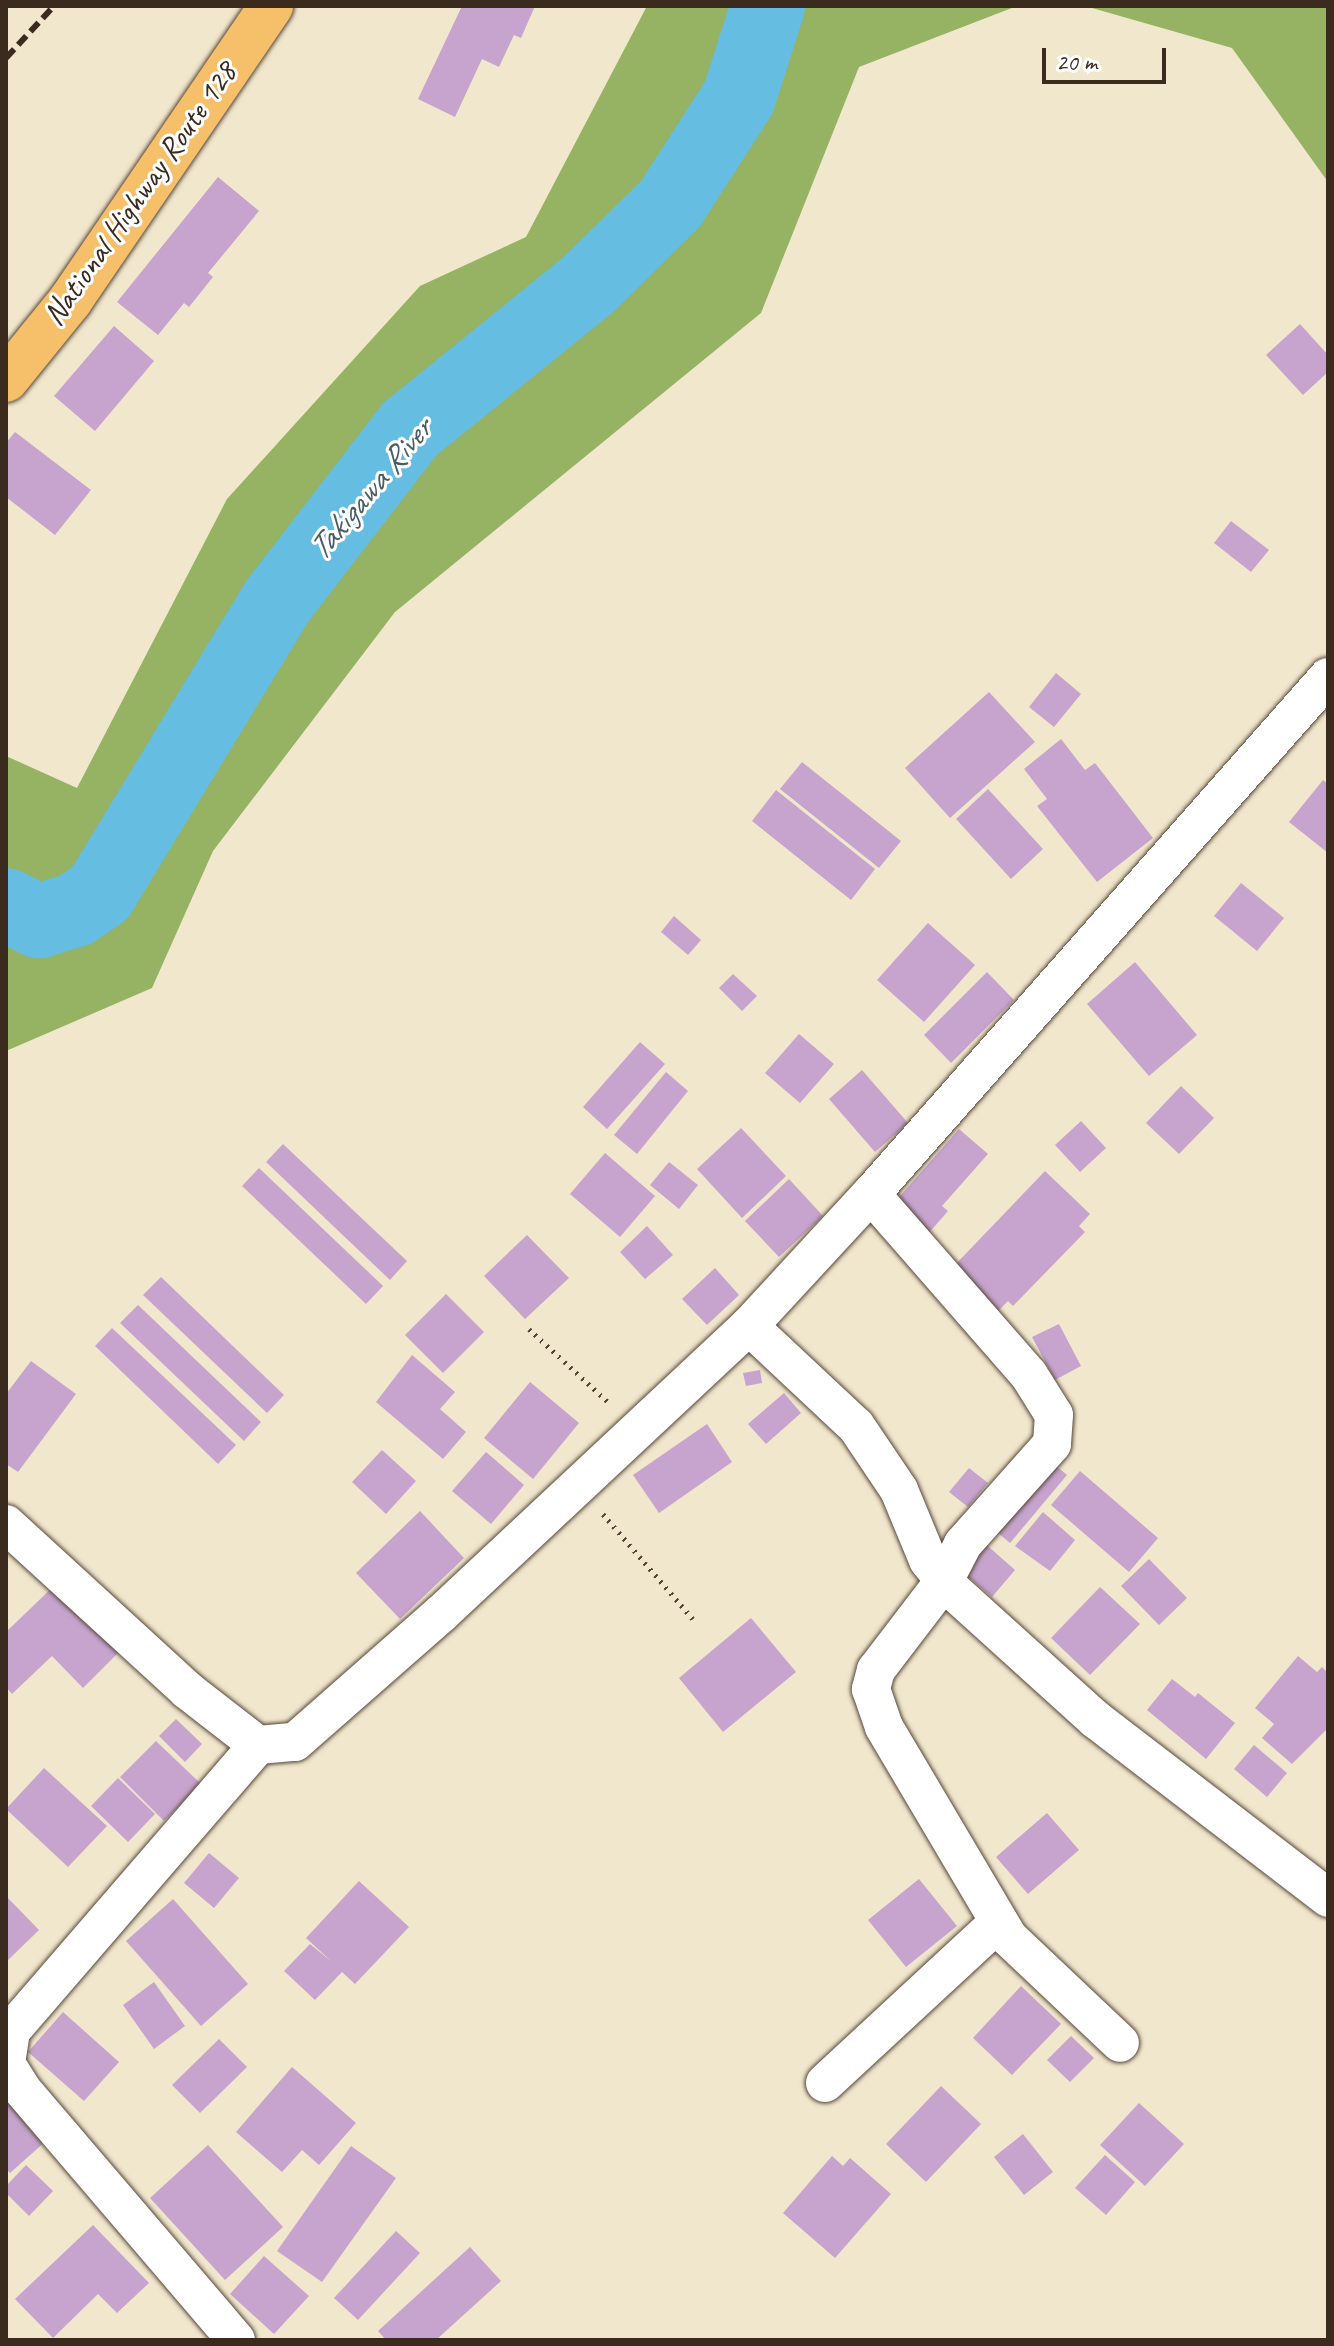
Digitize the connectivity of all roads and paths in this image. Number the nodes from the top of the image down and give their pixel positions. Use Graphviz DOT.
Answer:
graph roads {
  1 [pos="271,6"];
  2 [pos="6,380"];
  3 [pos="1328,677"];
  4 [pos="871,1194"];
  5 [pos="749,1326"];
  6 [pos="529,1329"];
  7 [pos="639,1430"];
  8 [pos="578,1486"];
  9 [pos="6,1524"];
  10 [pos="944,1581"];
  11 [pos="693,1619"];
  12 [pos="258,1745"];
  13 [pos="1328,1898"];
  14 [pos="999,1922"];
  15 [pos="1120,2043"];
  16 [pos="825,2083"];
  17 [pos="236,2340"];
  1 -- 2 [label="highway, National Highway Route 128"];
  3 -- 4 [label="street"];
  4 -- 5 [label="street"];
  4 -- 10 [label="street"];
  5 -- 7 [label="street"];
  5 -- 10 [label="street"];
  6 -- 7 [label="path"];
  7 -- 8 [label="street"];
  8 -- 11 [label="path"];
  8 -- 12 [label="street"];
  9 -- 12 [label="street"];
  10 -- 13 [label="street"];
  10 -- 14 [label="street"];
  12 -- 17 [label="street"];
  14 -- 15 [label="street"];
  14 -- 16 [label="street"];
}
